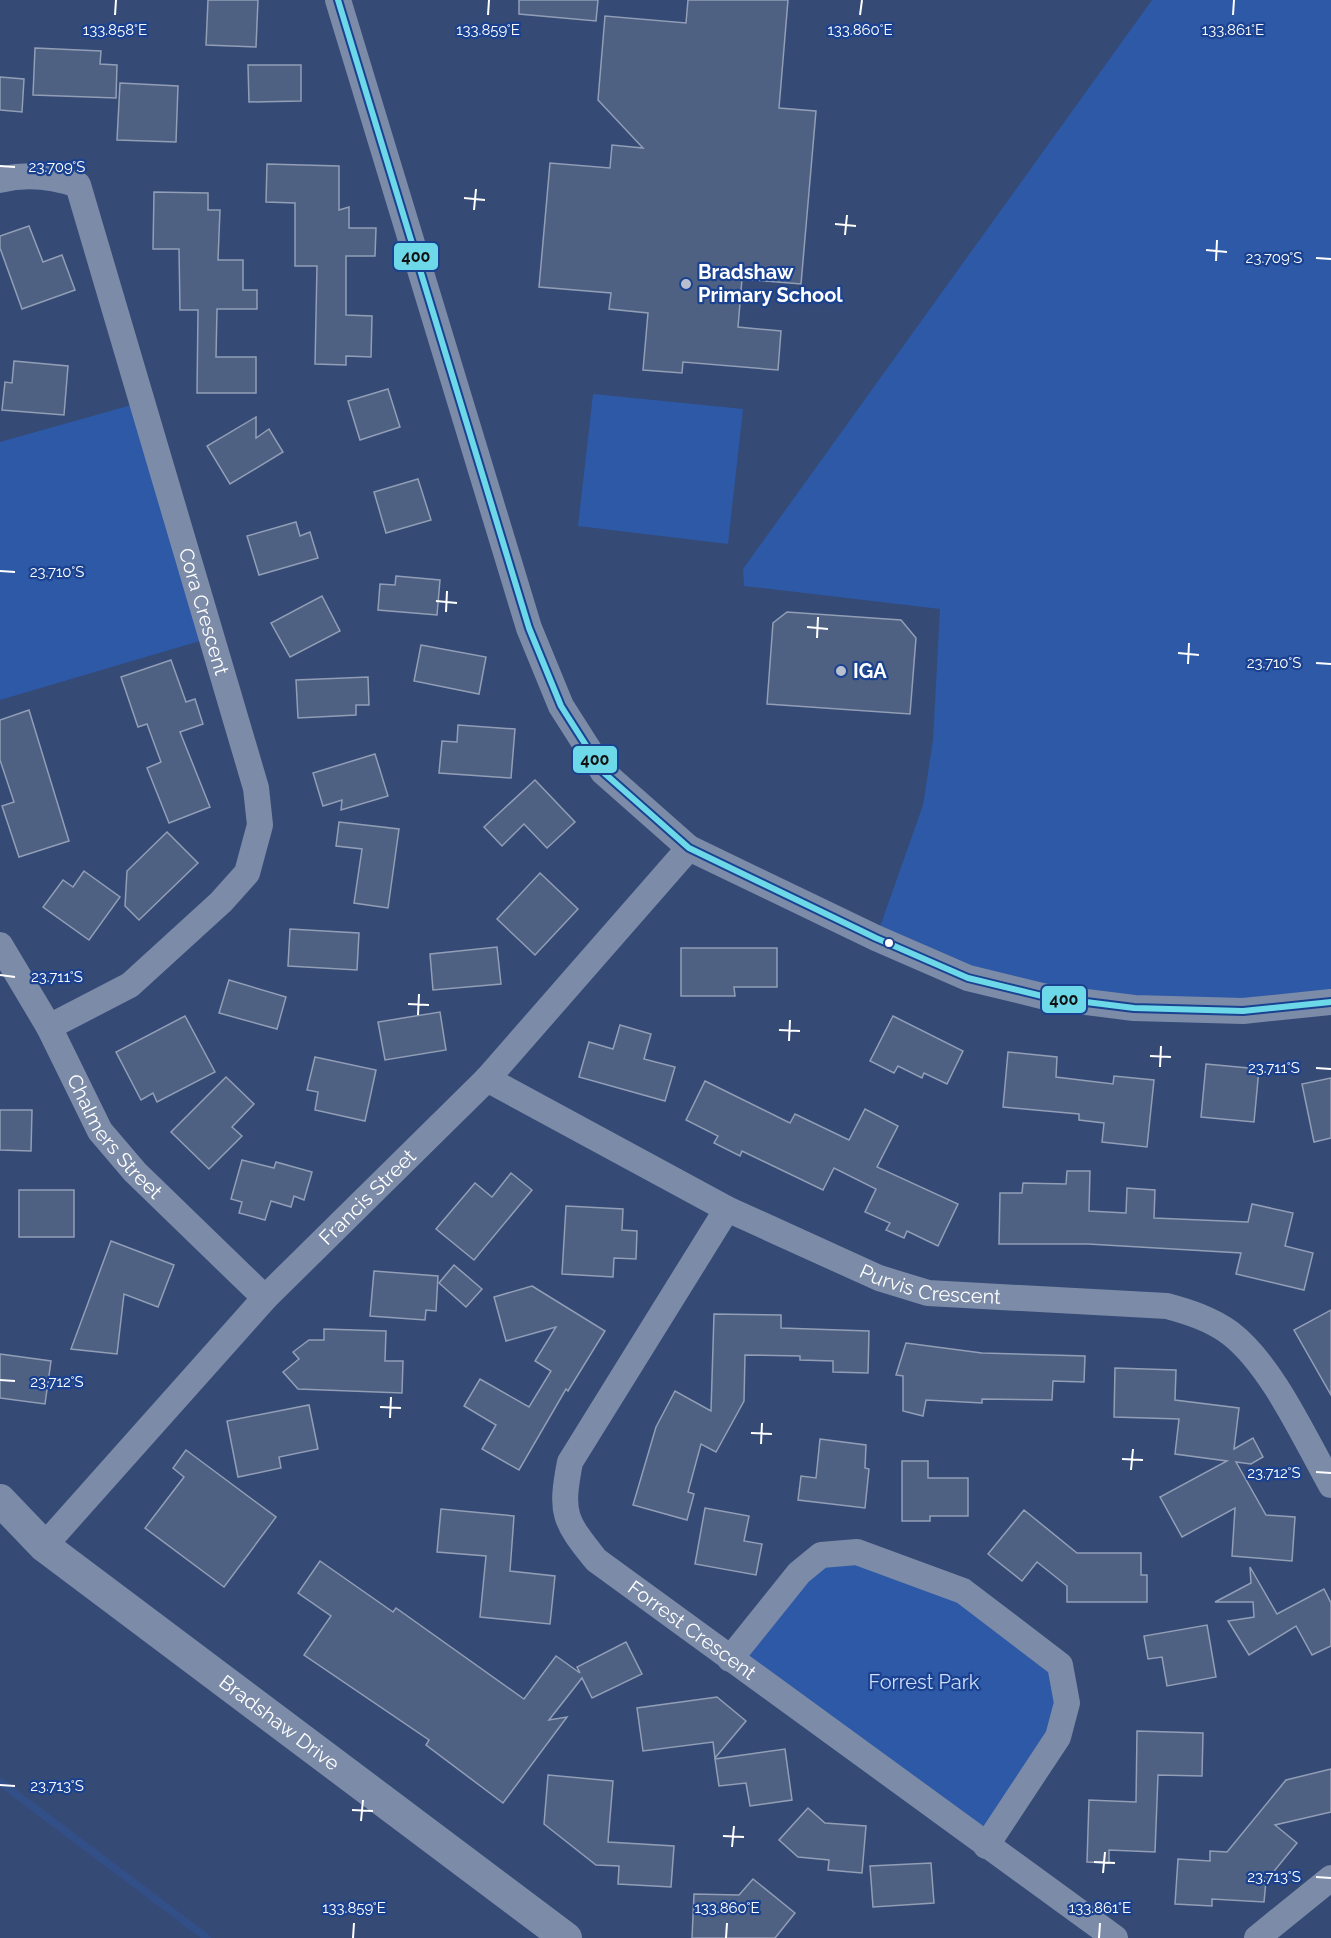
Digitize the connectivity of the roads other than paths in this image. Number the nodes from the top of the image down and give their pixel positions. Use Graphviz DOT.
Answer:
graph roads {
  1 [pos="338,0"];
  2 [pos="0,180"];
  3 [pos="688,848"];
  4 [pos="0,945"];
  5 [pos="1331,1002"];
  6 [pos="49,1028"];
  7 [pos="487,1079"];
  8 [pos="727,1209"];
  9 [pos="265,1298"];
  10 [pos="1331,1485"];
  11 [pos="0,1500"];
  12 [pos="45,1546"];
  13 [pos="730,1659"];
  14 [pos="986,1846"];
  15 [pos="1331,1878"];
  16 [pos="566,1938"];
  17 [pos="1115,1938"];
  18 [pos="1257,1938"];
  1 -- 3 [label="street"];
  2 -- 6 [label="street, Cora Crescent"];
  3 -- 5 [label="street"];
  3 -- 7 [label="street, Francis Street"];
  4 -- 6 [label="street, Chalmers Street"];
  6 -- 9 [label="street, Chalmers Street"];
  7 -- 8 [label="street, Purvis Crescent"];
  7 -- 9 [label="street, Francis Street"];
  8 -- 10 [label="street, Purvis Crescent"];
  8 -- 13 [label="street, Forrest Crescent"];
  9 -- 12 [label="street, Francis Street"];
  11 -- 12 [label="street, Bradshaw Drive"];
  12 -- 16 [label="street, Bradshaw Drive"];
  13 -- 14 [label="street, Forrest Crescent"];
  13 -- 14 [label="street"];
  14 -- 17 [label="street, Forrest Crescent"];
  15 -- 18 [label="street"];
}
